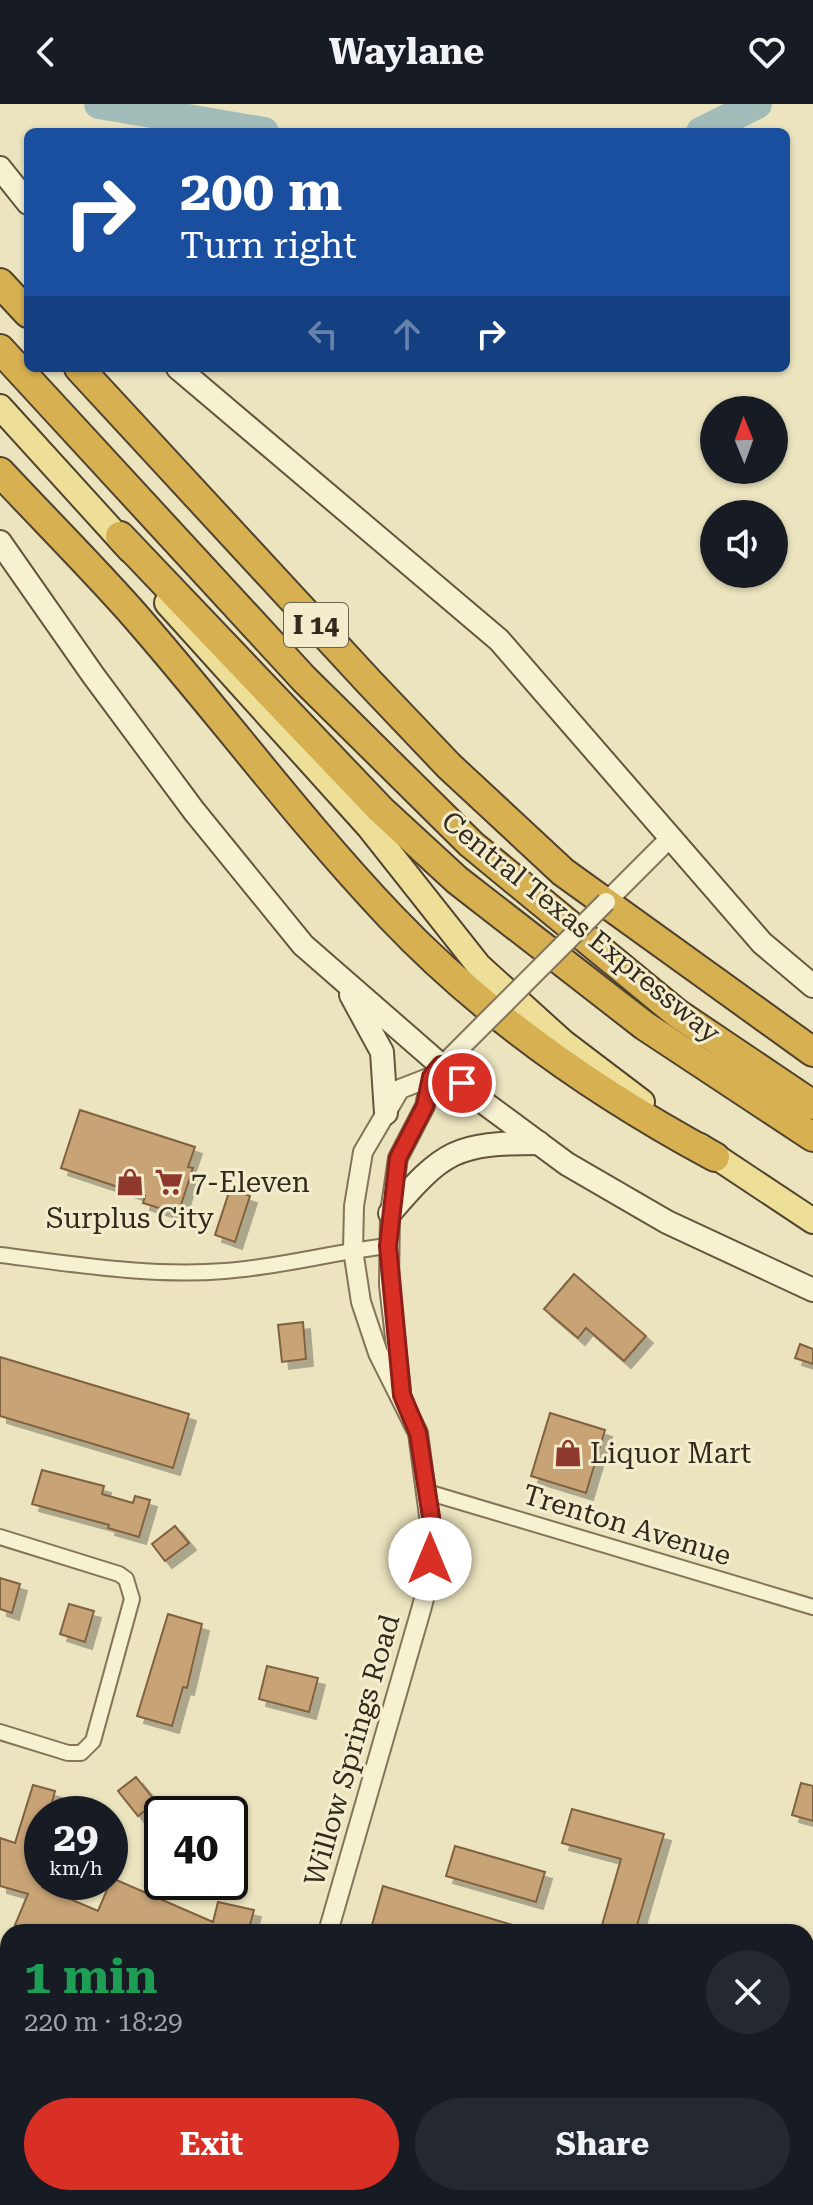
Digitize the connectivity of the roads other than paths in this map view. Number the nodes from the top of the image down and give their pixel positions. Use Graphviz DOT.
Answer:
graph roads {
  1 [pos="0,168"];
  2 [pos="24,198"];
  3 [pos="0,283"];
  4 [pos="24,309"];
  5 [pos="0,349"];
  6 [pos="83,372"];
  7 [pos="183,372"];
  8 [pos="0,407"];
  9 [pos="0,472"];
  10 [pos="120,536"];
  11 [pos="0,542"];
  12 [pos="670,838"];
  13 [pos="345,983"];
  14 [pos="813,986"];
  15 [pos="813,1049"];
  16 [pos="436,1071"];
  17 [pos="813,1105"];
  18 [pos="386,1113"];
  19 [pos="813,1137"];
  20 [pos="539,1143"];
  21 [pos="715,1157"];
  22 [pos="390,1213"];
  23 [pos="813,1221"];
  24 [pos="388,1246"];
  25 [pos="353,1250"];
  26 [pos="0,1255"];
  27 [pos="813,1290"];
  28 [pos="402,1395"];
  29 [pos="427,1492"];
  30 [pos="0,1537"];
  31 [pos="813,1607"];
  32 [pos="0,1732"];
  33 [pos="330,1924"];
  1 -- 2 [label="main road"];
  3 -- 4 [label="highway"];
  5 -- 17 [label="highway, Central Texas Expressway / I 14"];
  6 -- 15 [label="highway, Central Texas Expressway / I 14"];
  7 -- 12 [label="main road"];
  8 -- 10 [label="main road"];
  9 -- 21 [label="highway"];
  10 -- 19 [label="highway"];
  10 -- 21 [label="main road"];
  11 -- 13 [label="main road"];
  12 -- 14 [label="main road"];
  12 -- 16 [label="street, bridge"];
  13 -- 16 [label="main road"];
  13 -- 18 [label="main road"];
  16 -- 18 [label="street, Willow Springs Road"];
  16 -- 20 [label="main road"];
  16 -- 22 [label="street, Willow Springs Road"];
  18 -- 25 [label="street, Willow Springs Road"];
  20 -- 22 [label="main road"];
  20 -- 27 [label="main road"];
  21 -- 23 [label="main road"];
  22 -- 24 [label="street, Willow Springs Road"];
  24 -- 25 [label="street"];
  24 -- 28 [label="street, Willow Springs Road"];
  25 -- 26 [label="street"];
  25 -- 28 [label="street, Willow Springs Road"];
  28 -- 29 [label="street, Willow Springs Road"];
  29 -- 31 [label="street, Trenton Avenue"];
  29 -- 33 [label="street, Willow Springs Road"];
  30 -- 32 [label="street"];
}
